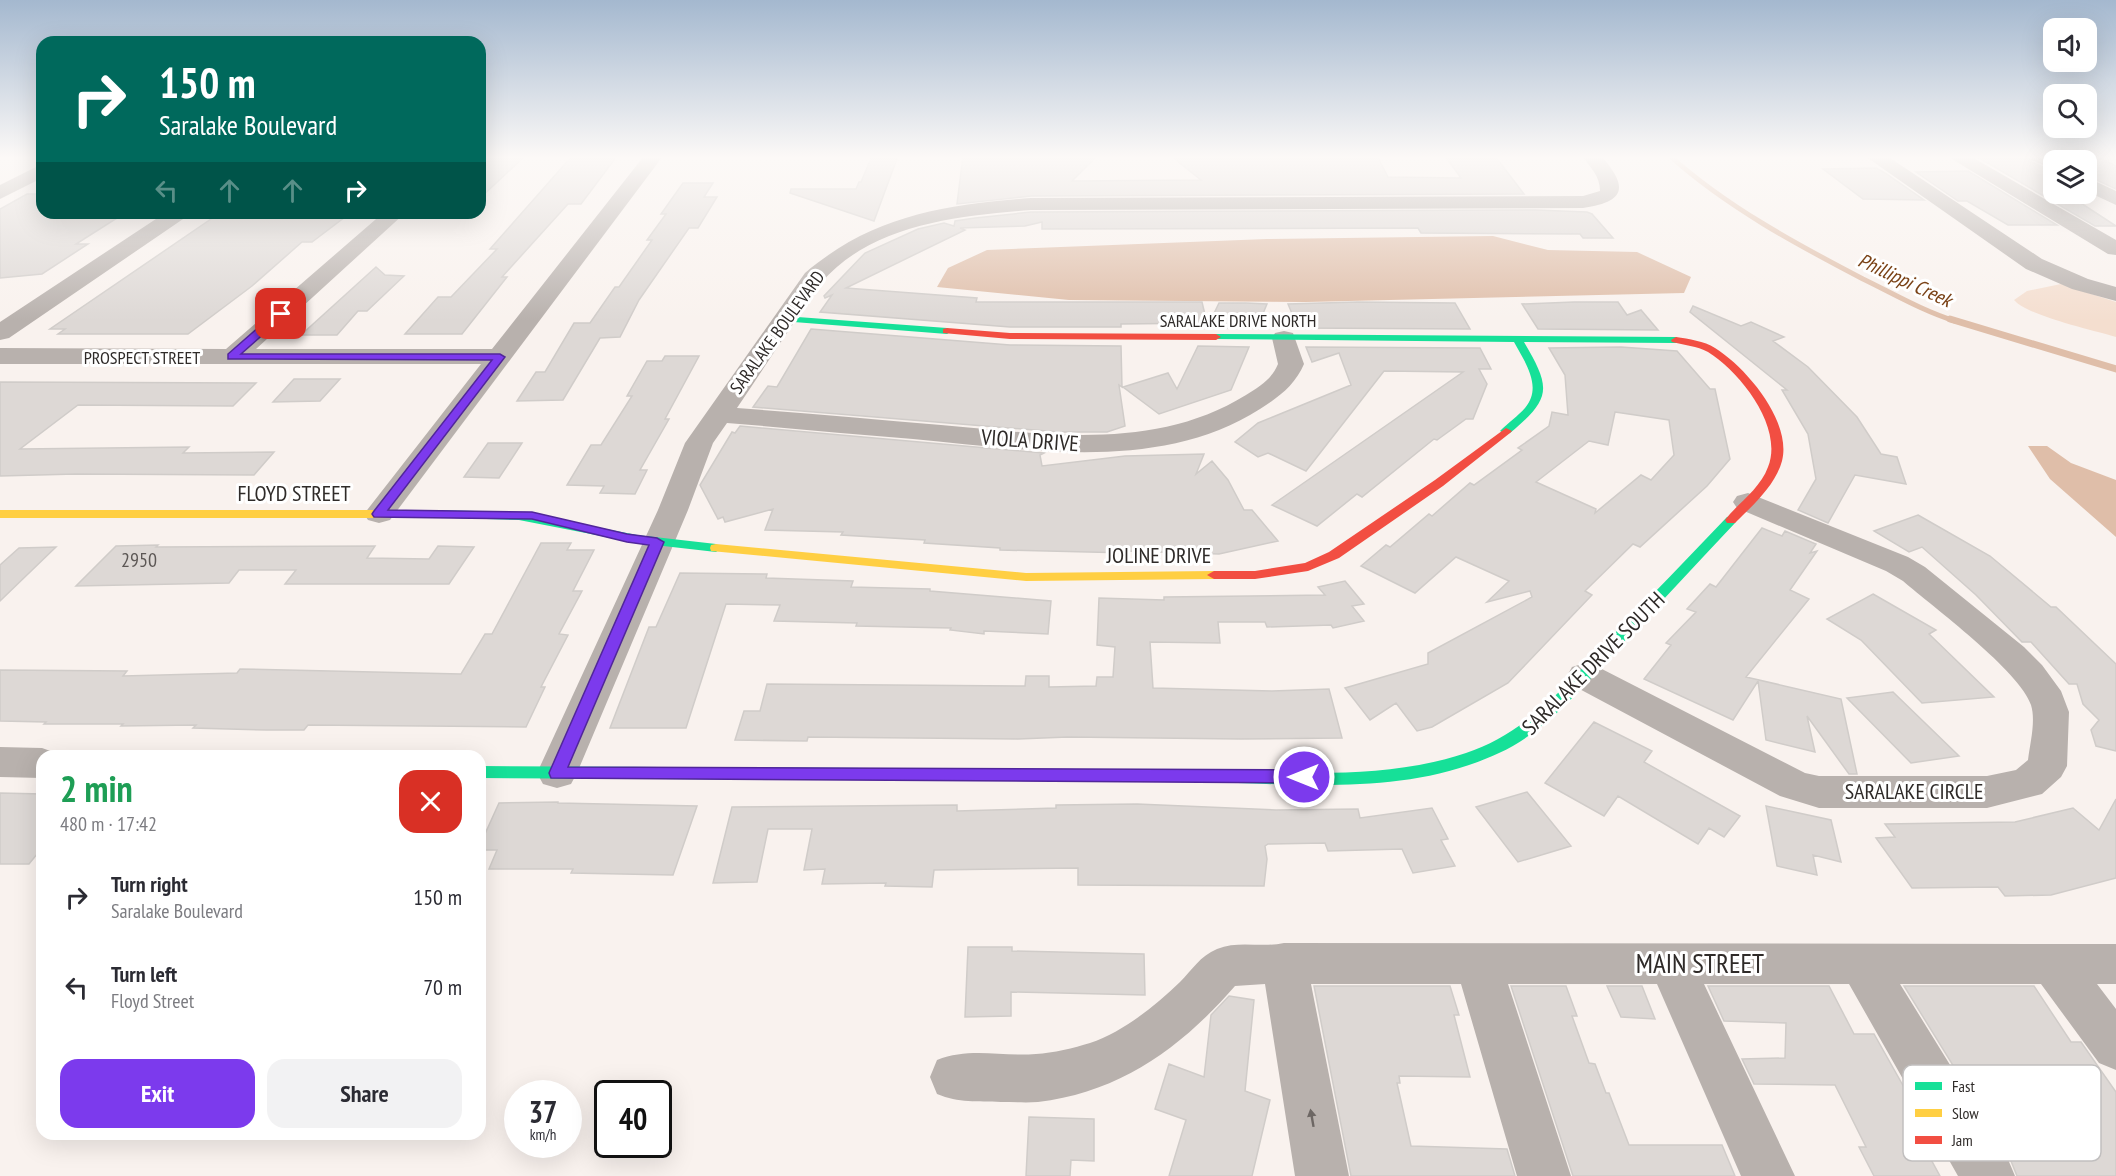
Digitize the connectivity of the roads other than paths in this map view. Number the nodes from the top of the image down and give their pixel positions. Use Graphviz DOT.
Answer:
graph roads {
  1 [pos="612,211"];
  2 [pos="963,211"];
  3 [pos="1955,211"];
  4 [pos="2050,211"];
  5 [pos="170,219"];
  6 [pos="388,219"];
  7 [pos="2116,249"];
  8 [pos="2116,294"];
  9 [pos="784,319"];
  10 [pos="0,333"];
  11 [pos="1284,338"];
  12 [pos="1518,338"];
  13 [pos="1693,343"];
  14 [pos="0,356"];
  15 [pos="232,357"];
  16 [pos="500,357"];
  17 [pos="718,414"];
  18 [pos="1748,502"];
  19 [pos="0,514"];
  20 [pos="379,514"];
  21 [pos="657,542"];
  22 [pos="1585,676"];
  23 [pos="0,762"];
  24 [pos="36,763"];
  25 [pos="486,772"];
  26 [pos="557,773"];
  27 [pos="1284,963"];
  28 [pos="1478,963"];
  29 [pos="1861,963"];
  30 [pos="1671,964"];
  31 [pos="2053,964"];
  32 [pos="2116,964"];
  33 [pos="2116,1047"];
  34 [pos="1922,1065"];
  35 [pos="955,1077"];
  36 [pos="1979,1161"];
  37 [pos="1322,1176"];
  38 [pos="1544,1176"];
  39 [pos="1768,1176"];
  40 [pos="1988,1176"];
  1 -- 16 [label="street"];
  2 -- 9 [label="street, SARALAKE BOULEVARD"];
  3 -- 8 [label="street"];
  4 -- 7 [label="street"];
  5 -- 10 [label="street"];
  6 -- 15 [label="street"];
  9 -- 11 [label="street, SARALAKE DRIVE NORTH"];
  9 -- 17 [label="street, SARALAKE BOULEVARD"];
  11 -- 12 [label="street, SARALAKE DRIVE NORTH"];
  11 -- 17 [label="street, VIOLA DRIVE"];
  12 -- 13 [label="street, SARALAKE DRIVE NORTH"];
  12 -- 21 [label="street, JOLINE DRIVE"];
  13 -- 18 [label="street, SARALAKE DRIVE SOUTH"];
  14 -- 15 [label="street, PROSPECT STREET"];
  15 -- 16 [label="street, PROSPECT STREET"];
  16 -- 20 [label="street"];
  17 -- 21 [label="street, SARALAKE BOULEVARD"];
  18 -- 22 [label="street, SARALAKE DRIVE SOUTH"];
  18 -- 22 [label="street, SARALAKE CIRCLE"];
  19 -- 20 [label="street, FLOYD STREET"];
  20 -- 21 [label="street, FLOYD STREET"];
  21 -- 26 [label="street, SARALAKE BOULEVARD"];
  22 -- 26 [label="street, SARALAKE DRIVE SOUTH"];
  23 -- 24 [label="street"];
  25 -- 26 [label="street, SARALAKE DRIVE SOUTH"];
  27 -- 28 [label="street, MAIN STREET"];
  27 -- 35 [label="street, MAIN STREET"];
  37 -- 27 [label="street, one-way"];
  28 -- 30 [label="street, MAIN STREET"];
  28 -- 38 [label="street"];
  29 -- 30 [label="street, MAIN STREET"];
  29 -- 31 [label="street, MAIN STREET"];
  29 -- 34 [label="street"];
  30 -- 39 [label="street"];
  31 -- 32 [label="street, MAIN STREET"];
  31 -- 33 [label="street"];
  36 -- 40 [label="street"];
}
